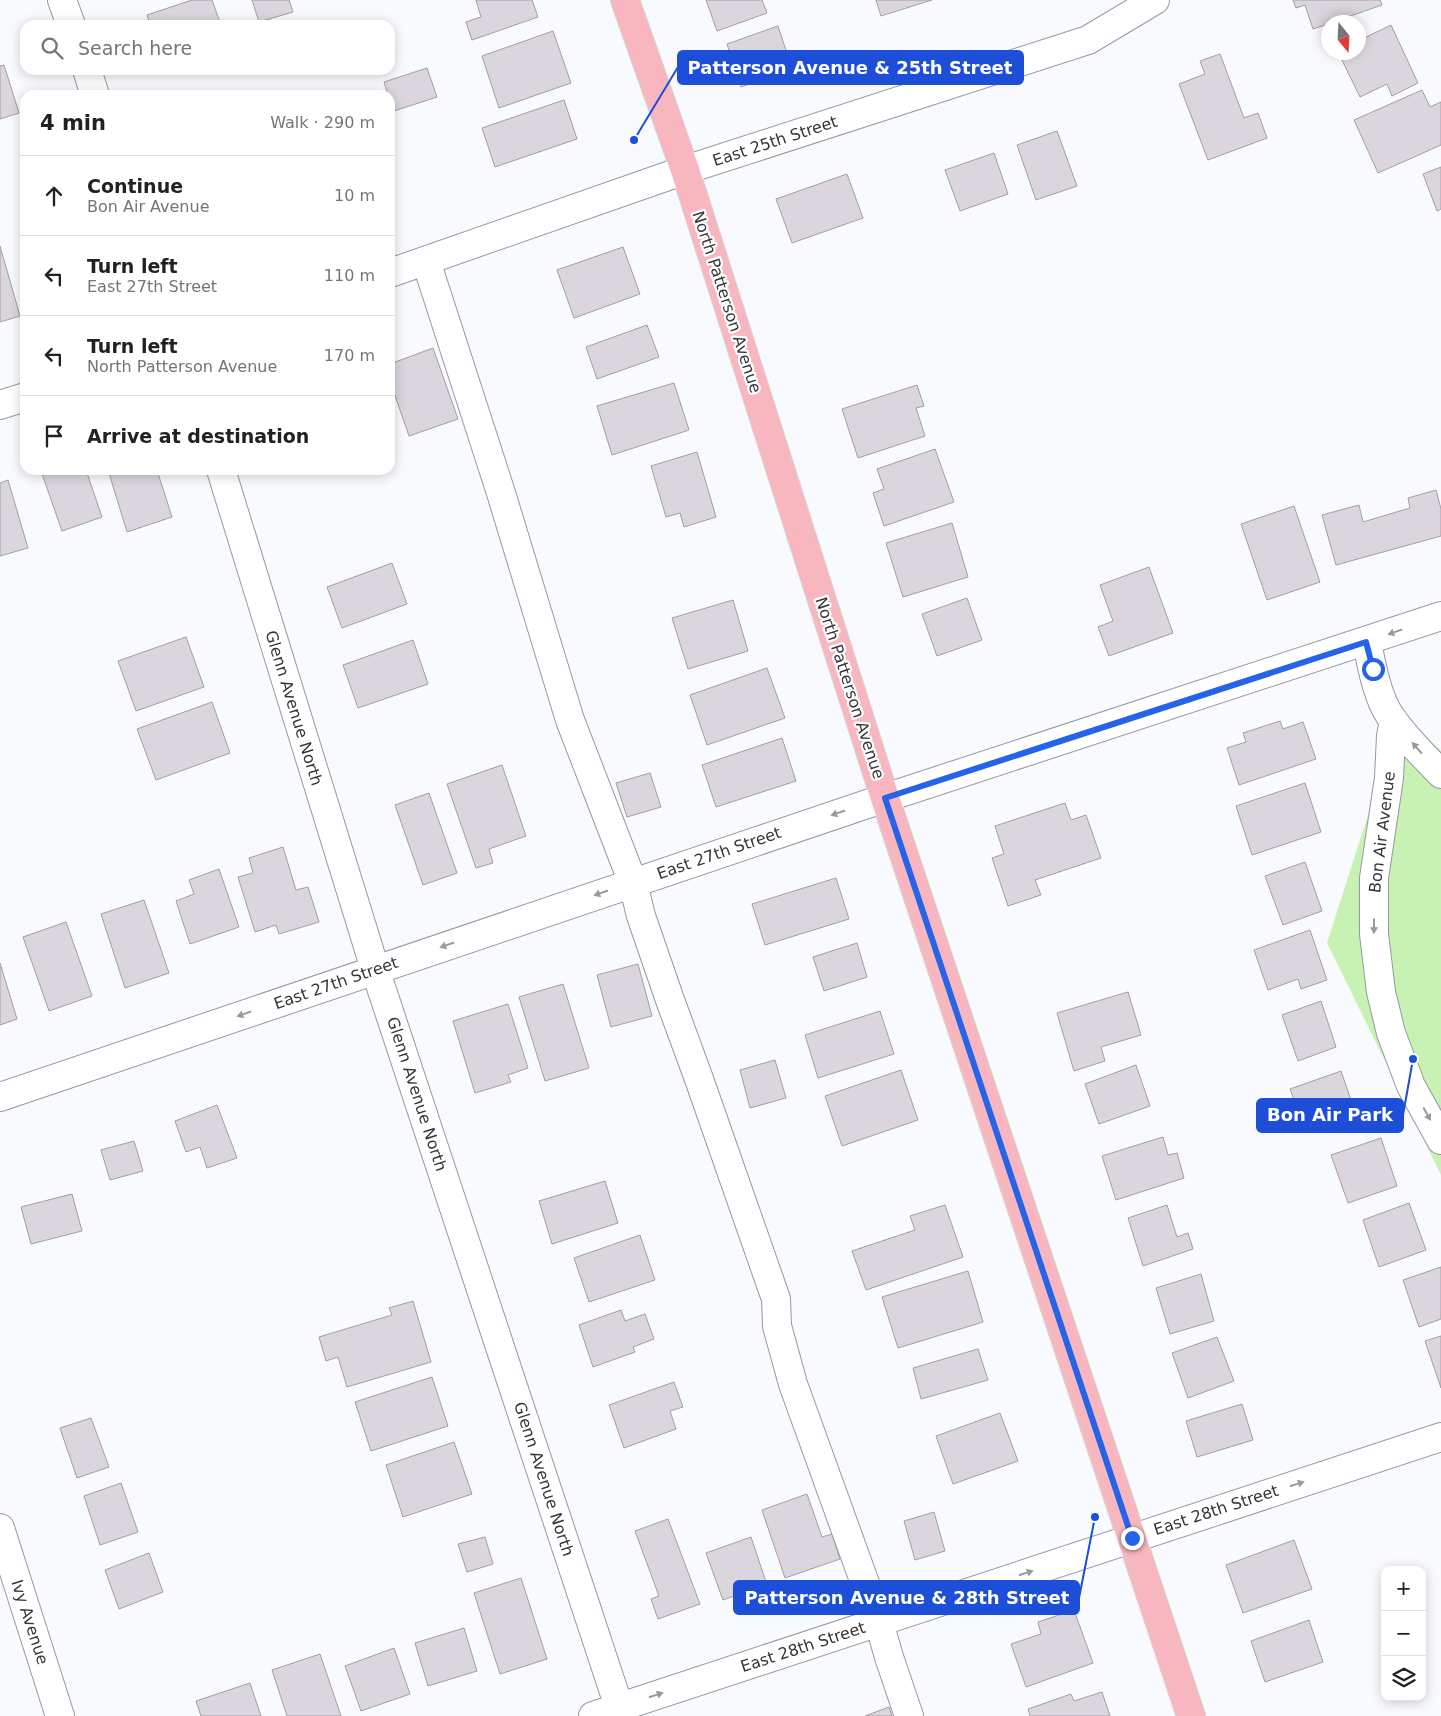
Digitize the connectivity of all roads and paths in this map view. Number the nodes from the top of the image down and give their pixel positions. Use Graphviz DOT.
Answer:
graph roads {
  1 [pos="62,0"];
  2 [pos="625,0"];
  3 [pos="1155,0"];
  4 [pos="69,20"];
  5 [pos="88,75"];
  6 [pos="93,90"];
  7 [pos="685,170"];
  8 [pos="426,261"];
  9 [pos="395,271"];
  10 [pos="20,399"];
  11 [pos="0,405"];
  12 [pos="223,475"];
  13 [pos="1441,616"];
  14 [pos="1366,642"];
  15 [pos="1394,721"];
  16 [pos="1441,774"];
  17 [pos="885,798"];
  18 [pos="632,883"];
  19 [pos="375,969"];
  20 [pos="0,1097"];
  21 [pos="1441,1140"];
  22 [pos="1441,1437"];
  23 [pos="0,1528"];
  24 [pos="1132,1538"];
  25 [pos="880,1622"];
  26 [pos="621,1712"];
  27 [pos="60,1716"];
  28 [pos="593,1716"];
  29 [pos="909,1716"];
  30 [pos="1191,1716"];
  1 -- 4 [label="street"];
  2 -- 7 [label="main road, North Patterson Avenue"];
  3 -- 7 [label="street, East 25th Street"];
  5 -- 6 [label="street"];
  7 -- 8 [label="street, East 25th Street"];
  7 -- 17 [label="main road, North Patterson Avenue"];
  8 -- 9 [label="street, East 25th Street"];
  8 -- 18 [label="street"];
  10 -- 11 [label="street"];
  12 -- 19 [label="street, Glenn Avenue North"];
  13 -- 14 [label="street, East 27th Street, one-way"];
  14 -- 15 [label="street"];
  14 -- 17 [label="street, East 27th Street"];
  16 -- 15 [label="street, one-way"];
  15 -- 21 [label="street, Bon Air Avenue, one-way"];
  17 -- 18 [label="street, East 27th Street, one-way"];
  17 -- 24 [label="main road, North Patterson Avenue"];
  18 -- 19 [label="street, East 27th Street, one-way"];
  18 -- 25 [label="street"];
  19 -- 20 [label="street, East 27th Street, one-way"];
  19 -- 26 [label="street, Glenn Avenue North"];
  24 -- 22 [label="street, East 28th Street, one-way"];
  23 -- 27 [label="street, Ivy Avenue"];
  25 -- 24 [label="street, East 28th Street, one-way"];
  24 -- 30 [label="main road, North Patterson Avenue"];
  26 -- 25 [label="street, East 28th Street, one-way"];
  25 -- 29 [label="street"];
  26 -- 28 [label="street, East 28th Street"];
}
